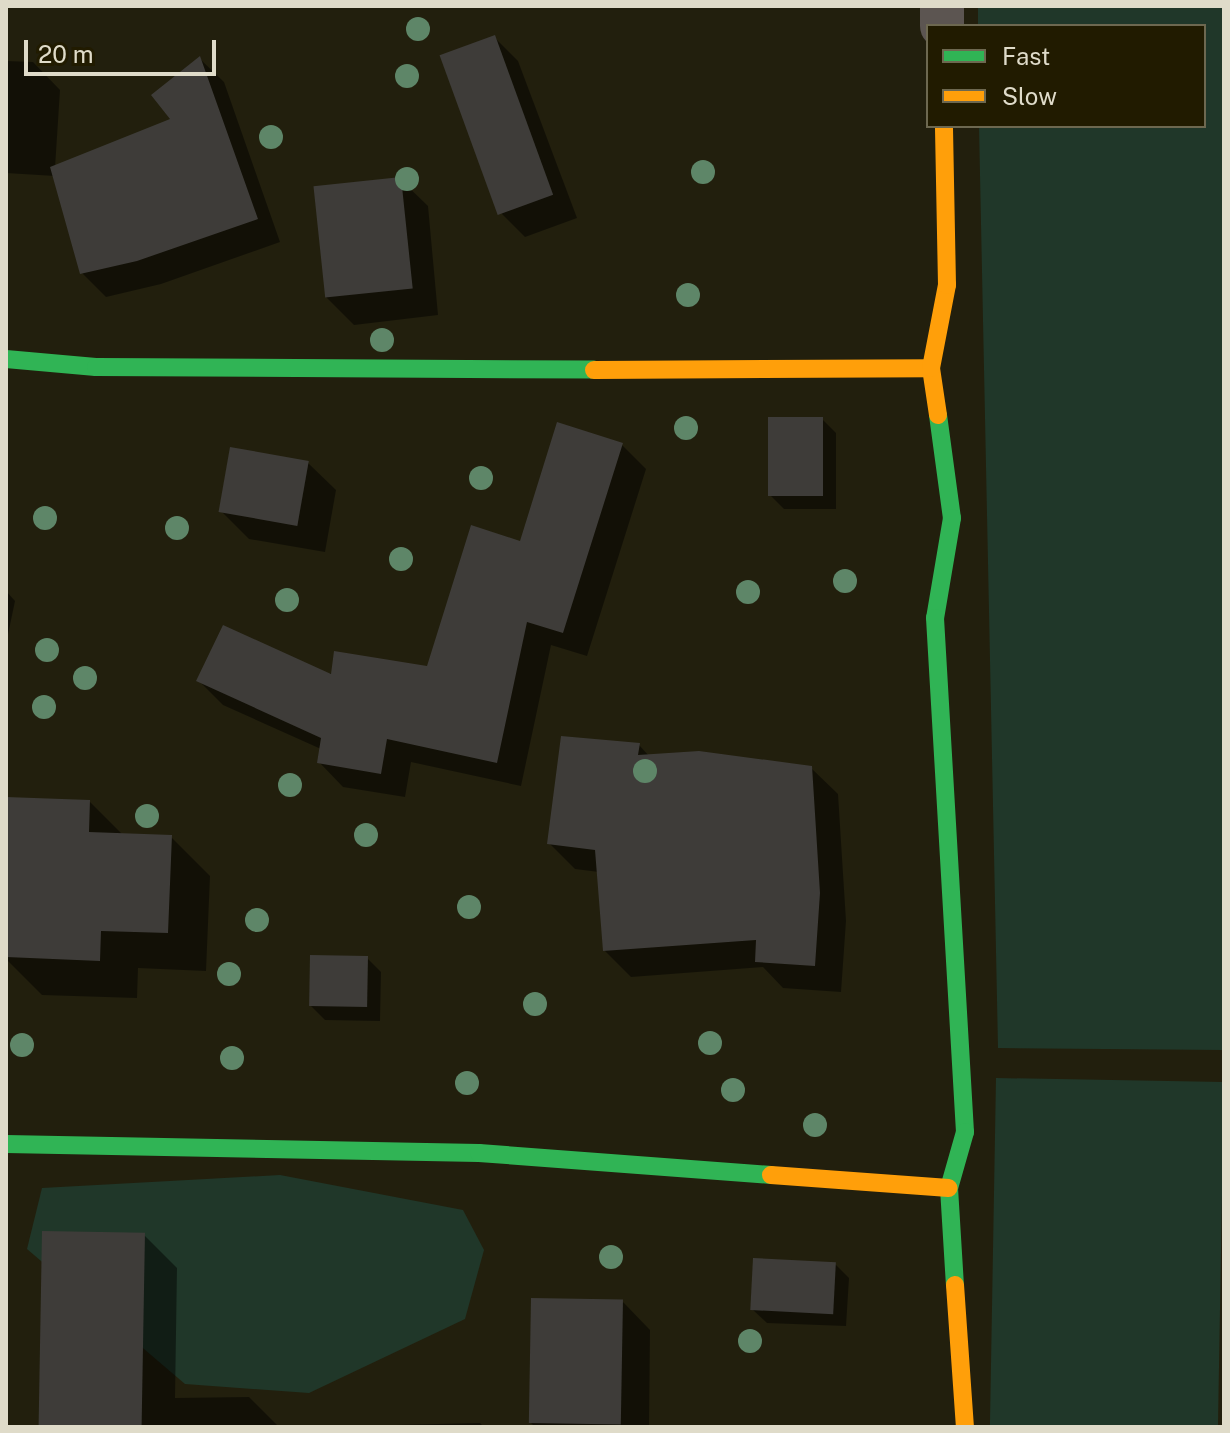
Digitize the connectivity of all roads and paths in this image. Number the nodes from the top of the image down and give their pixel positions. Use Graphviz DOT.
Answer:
graph roads {
  1 [pos="944,128"];
  2 [pos="6,359"];
  3 [pos="931,368"];
  4 [pos="6,1144"];
  5 [pos="949,1188"];
  6 [pos="965,1427"];
  1 -- 3 [label="street"];
  2 -- 3 [label="street"];
  3 -- 5 [label="street"];
  4 -- 5 [label="street"];
  5 -- 6 [label="street"];
}
